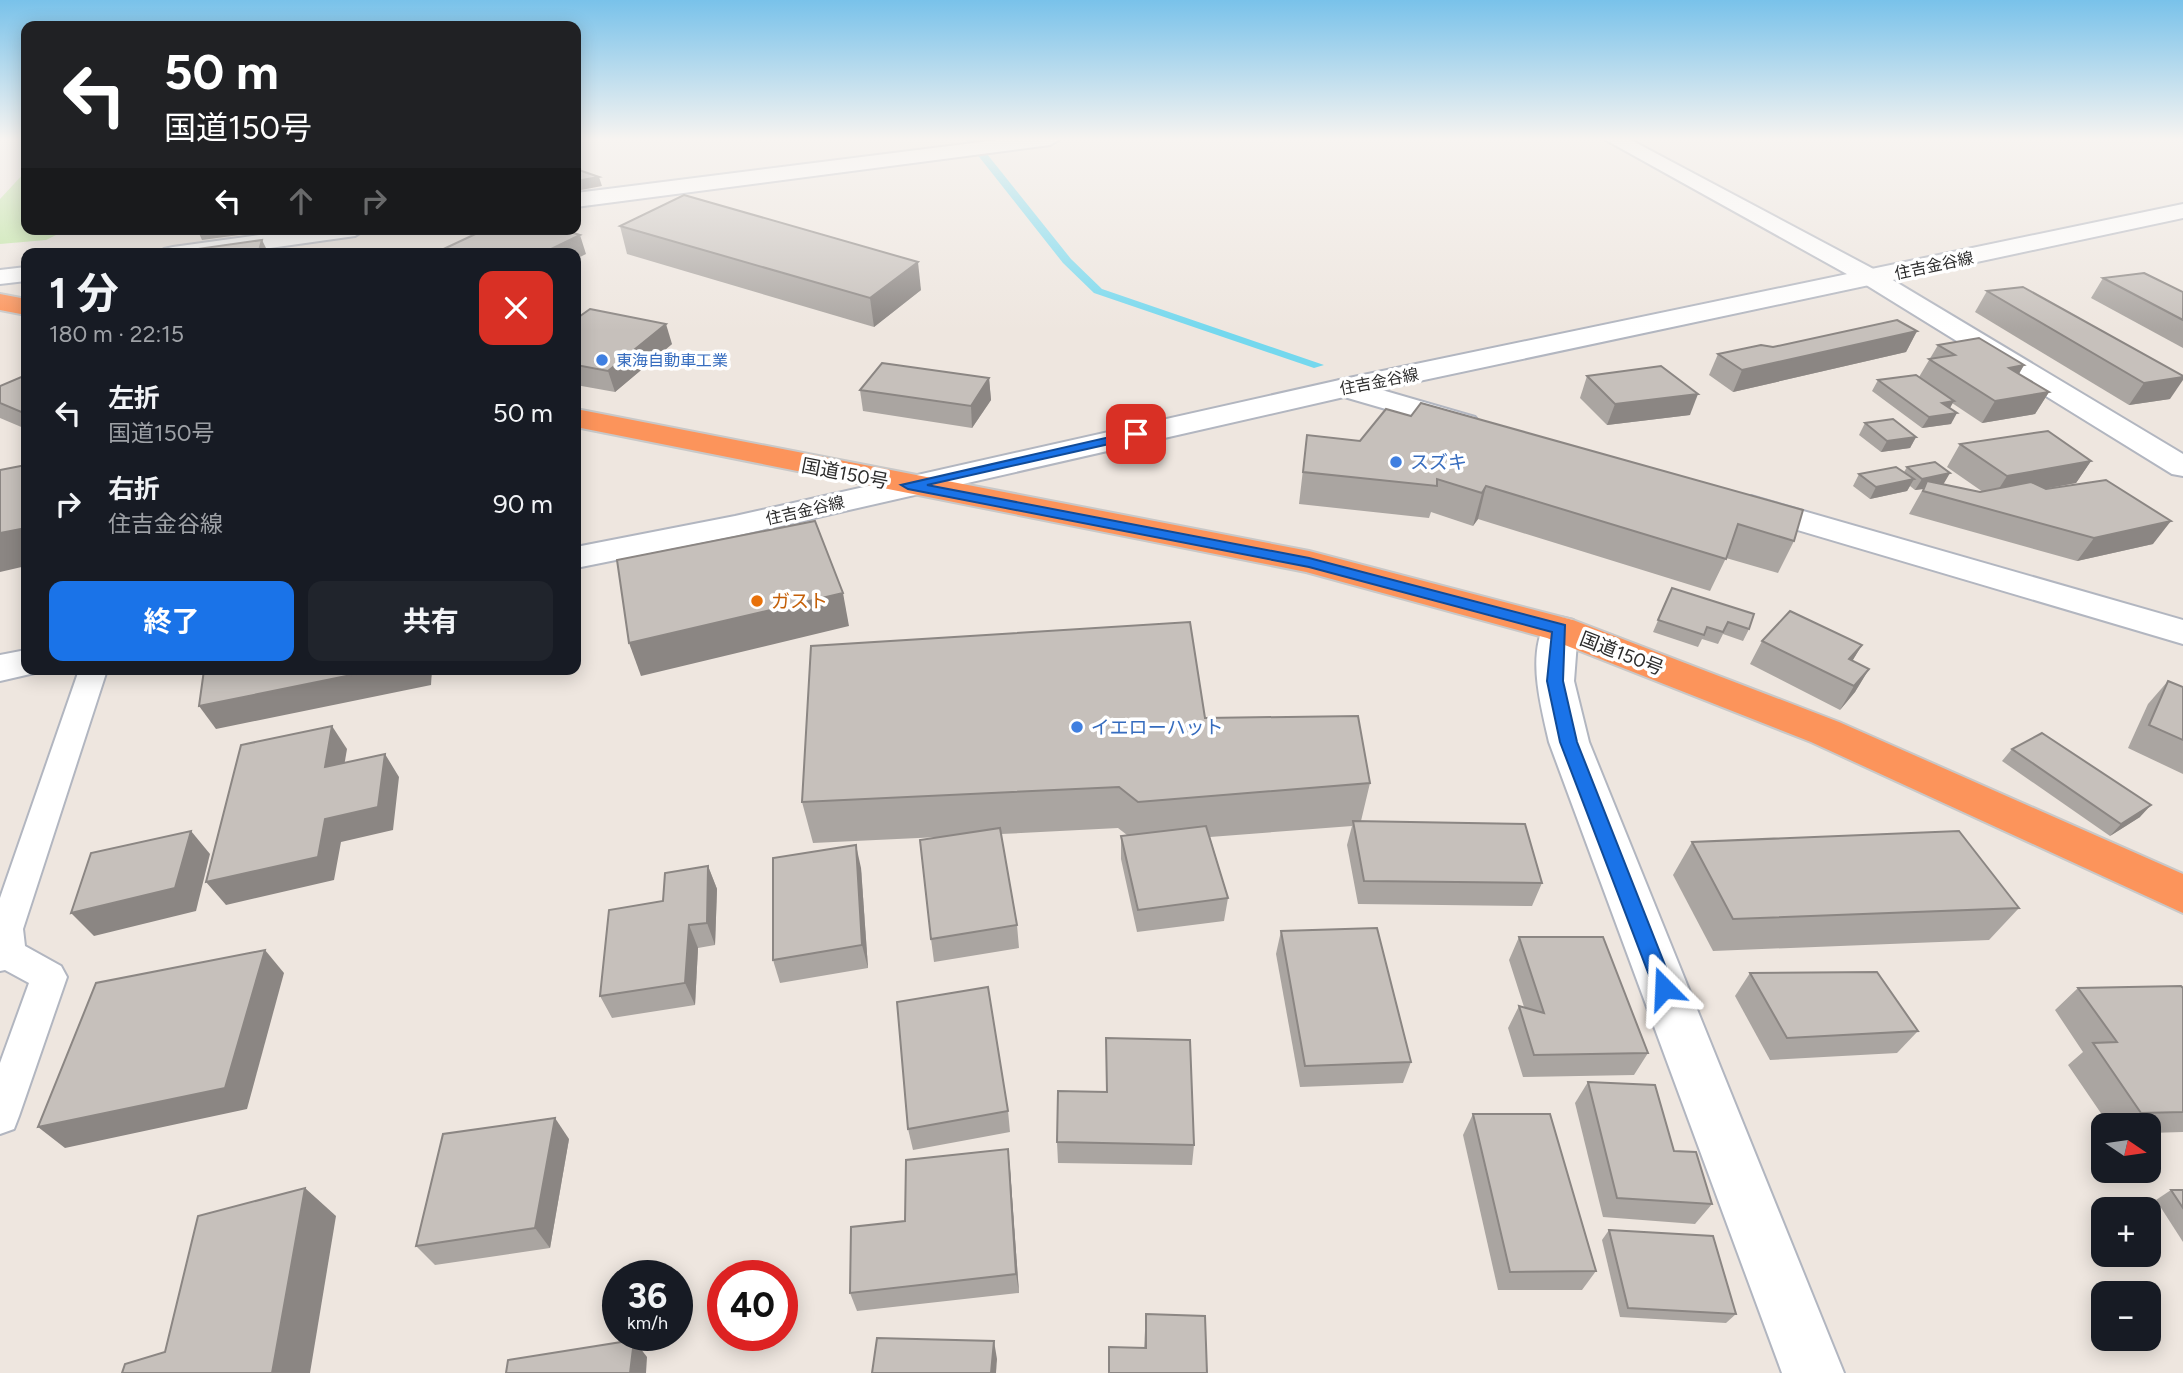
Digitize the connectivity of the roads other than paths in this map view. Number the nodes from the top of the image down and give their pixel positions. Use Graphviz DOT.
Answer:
graph roads {
  1 [pos="1733,203"];
  2 [pos="2183,211"];
  3 [pos="311,235"];
  4 [pos="217,248"];
  5 [pos="21,275"];
  6 [pos="0,277"];
  7 [pos="1872,278"];
  8 [pos="0,302"];
  9 [pos="21,306"];
  10 [pos="1345,388"];
  11 [pos="581,419"];
  12 [pos="1491,430"];
  13 [pos="2183,467"];
  14 [pos="908,485"];
  15 [pos="1717,496"];
  16 [pos="581,557"];
  17 [pos="1560,629"];
  18 [pos="2183,632"];
  19 [pos="21,664"];
  20 [pos="0,668"];
  21 [pos="91,675"];
  22 [pos="2183,894"];
  23 [pos="4,955"];
  24 [pos="0,1116"];
  25 [pos="1813,1373"];
  1 -- 7 [label="street"];
  2 -- 7 [label="street, 住吉金谷線"];
  3 -- 4 [label="street"];
  5 -- 6 [label="street"];
  7 -- 10 [label="street, 住吉金谷線"];
  7 -- 13 [label="street"];
  8 -- 9 [label="highway"];
  10 -- 12 [label="street"];
  10 -- 14 [label="street, 住吉金谷線"];
  11 -- 14 [label="highway, 国道150号"];
  14 -- 16 [label="street, 住吉金谷線"];
  14 -- 17 [label="highway, 国道150号"];
  15 -- 18 [label="street"];
  17 -- 22 [label="highway, 国道150号"];
  17 -- 25 [label="street"];
  19 -- 20 [label="street"];
  21 -- 23 [label="lane"];
  23 -- 24 [label="lane"];
}
